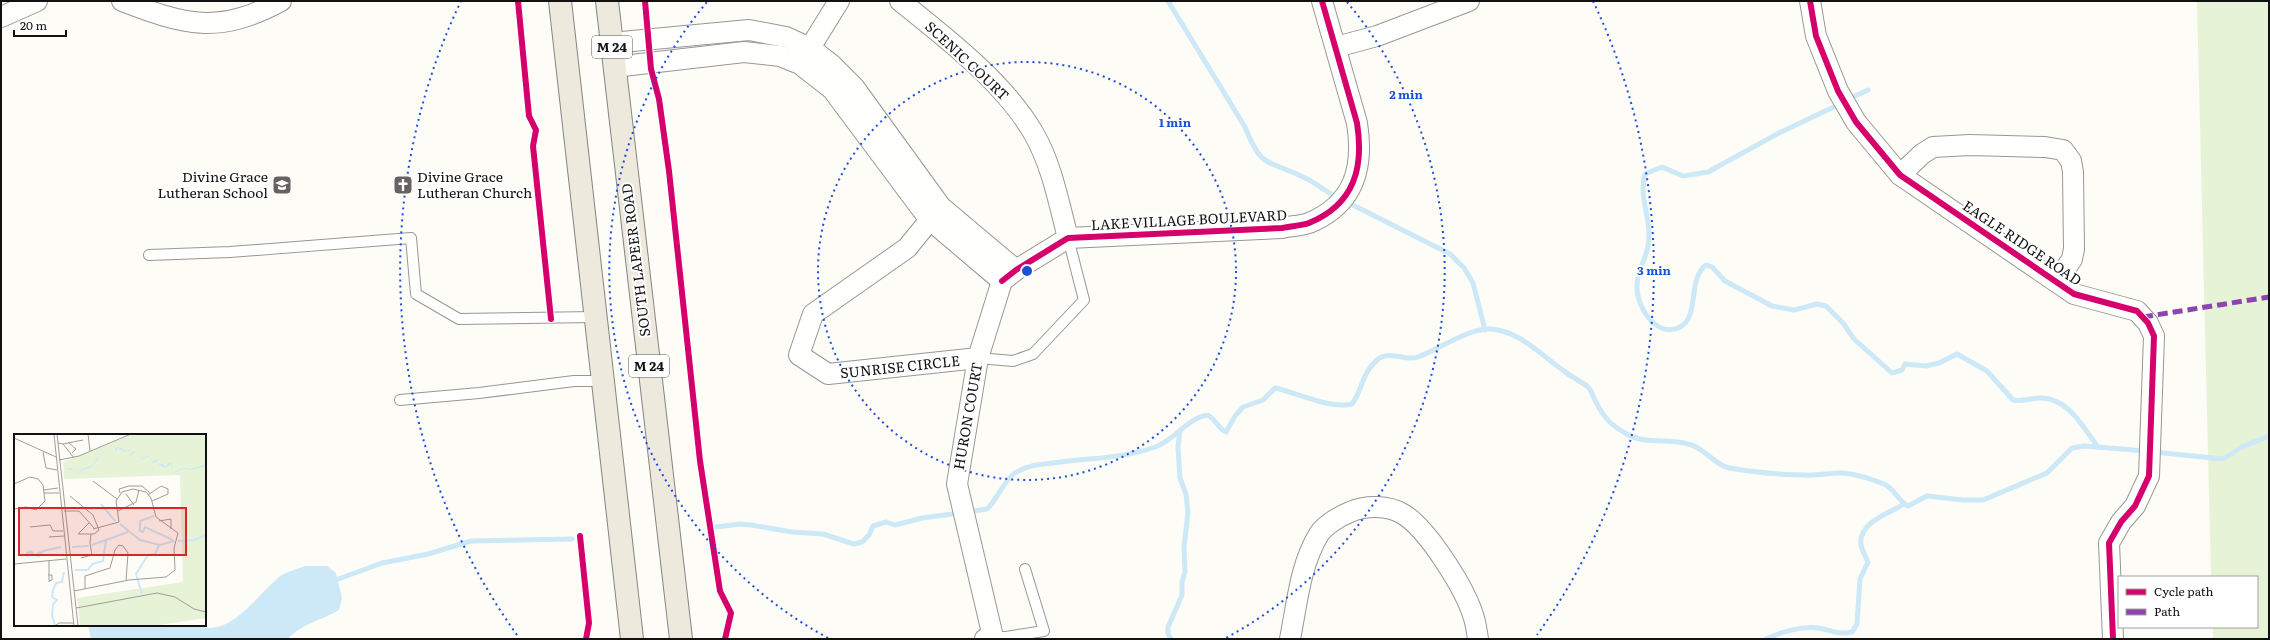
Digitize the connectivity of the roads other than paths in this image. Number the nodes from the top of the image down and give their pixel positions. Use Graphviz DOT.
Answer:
graph roads {
  1 [pos="37,1"];
  2 [pos="122,1"];
  3 [pos="281,1"];
  4 [pos="560,1"];
  5 [pos="606,1"];
  6 [pos="839,1"];
  7 [pos="900,1"];
  8 [pos="1322,1"];
  9 [pos="1469,1"];
  10 [pos="1810,1"];
  11 [pos="1,17"];
  12 [pos="611,43"];
  13 [pos="1336,47"];
  14 [pos="805,56"];
  15 [pos="614,67"];
  16 [pos="1900,175"];
  17 [pos="935,213"];
  18 [pos="1068,238"];
  19 [pos="149,255"];
  20 [pos="1009,275"];
  21 [pos="2057,281"];
  22 [pos="596,317"];
  23 [pos="978,358"];
  24 [pos="603,381"];
  25 [pos="400,400"];
  26 [pos="1025,569"];
  27 [pos="1045,635"];
  28 [pos="989,638"];
  29 [pos="632,639"];
  30 [pos="681,639"];
  31 [pos="1290,639"];
  32 [pos="1478,639"];
  33 [pos="2113,639"];
  1 -- 11 [label="street"];
  2 -- 3 [label="street"];
  4 -- 22 [label="main road"];
  5 -- 12 [label="main road, SOUTH LAPEER ROAD / M 24"];
  6 -- 14 [label="street"];
  7 -- 18 [label="street, SCENIC COURT"];
  8 -- 13 [label="street, LAKE VILLAGE BOULEVARD"];
  9 -- 13 [label="street"];
  10 -- 16 [label="street, EAGLE RIDGE ROAD"];
  12 -- 14 [label="street"];
  12 -- 15 [label="main road, SOUTH LAPEER ROAD / M 24"];
  13 -- 18 [label="street, LAKE VILLAGE BOULEVARD"];
  14 -- 15 [label="street"];
  14 -- 17 [label="street"];
  15 -- 30 [label="main road, SOUTH LAPEER ROAD / M 24"];
  16 -- 21 [label="street, EAGLE RIDGE ROAD"];
  16 -- 21 [label="street"];
  17 -- 20 [label="street"];
  17 -- 23 [label="street, SUNRISE CIRCLE"];
  18 -- 20 [label="street, LAKE VILLAGE BOULEVARD"];
  18 -- 23 [label="lane"];
  19 -- 22 [label="lane"];
  20 -- 23 [label="street, HURON COURT"];
  21 -- 33 [label="street, EAGLE RIDGE ROAD"];
  22 -- 24 [label="main road"];
  23 -- 28 [label="street, HURON COURT"];
  24 -- 25 [label="lane"];
  24 -- 29 [label="main road"];
  26 -- 27 [label="lane"];
  27 -- 28 [label="lane"];
  31 -- 32 [label="street"];
}
